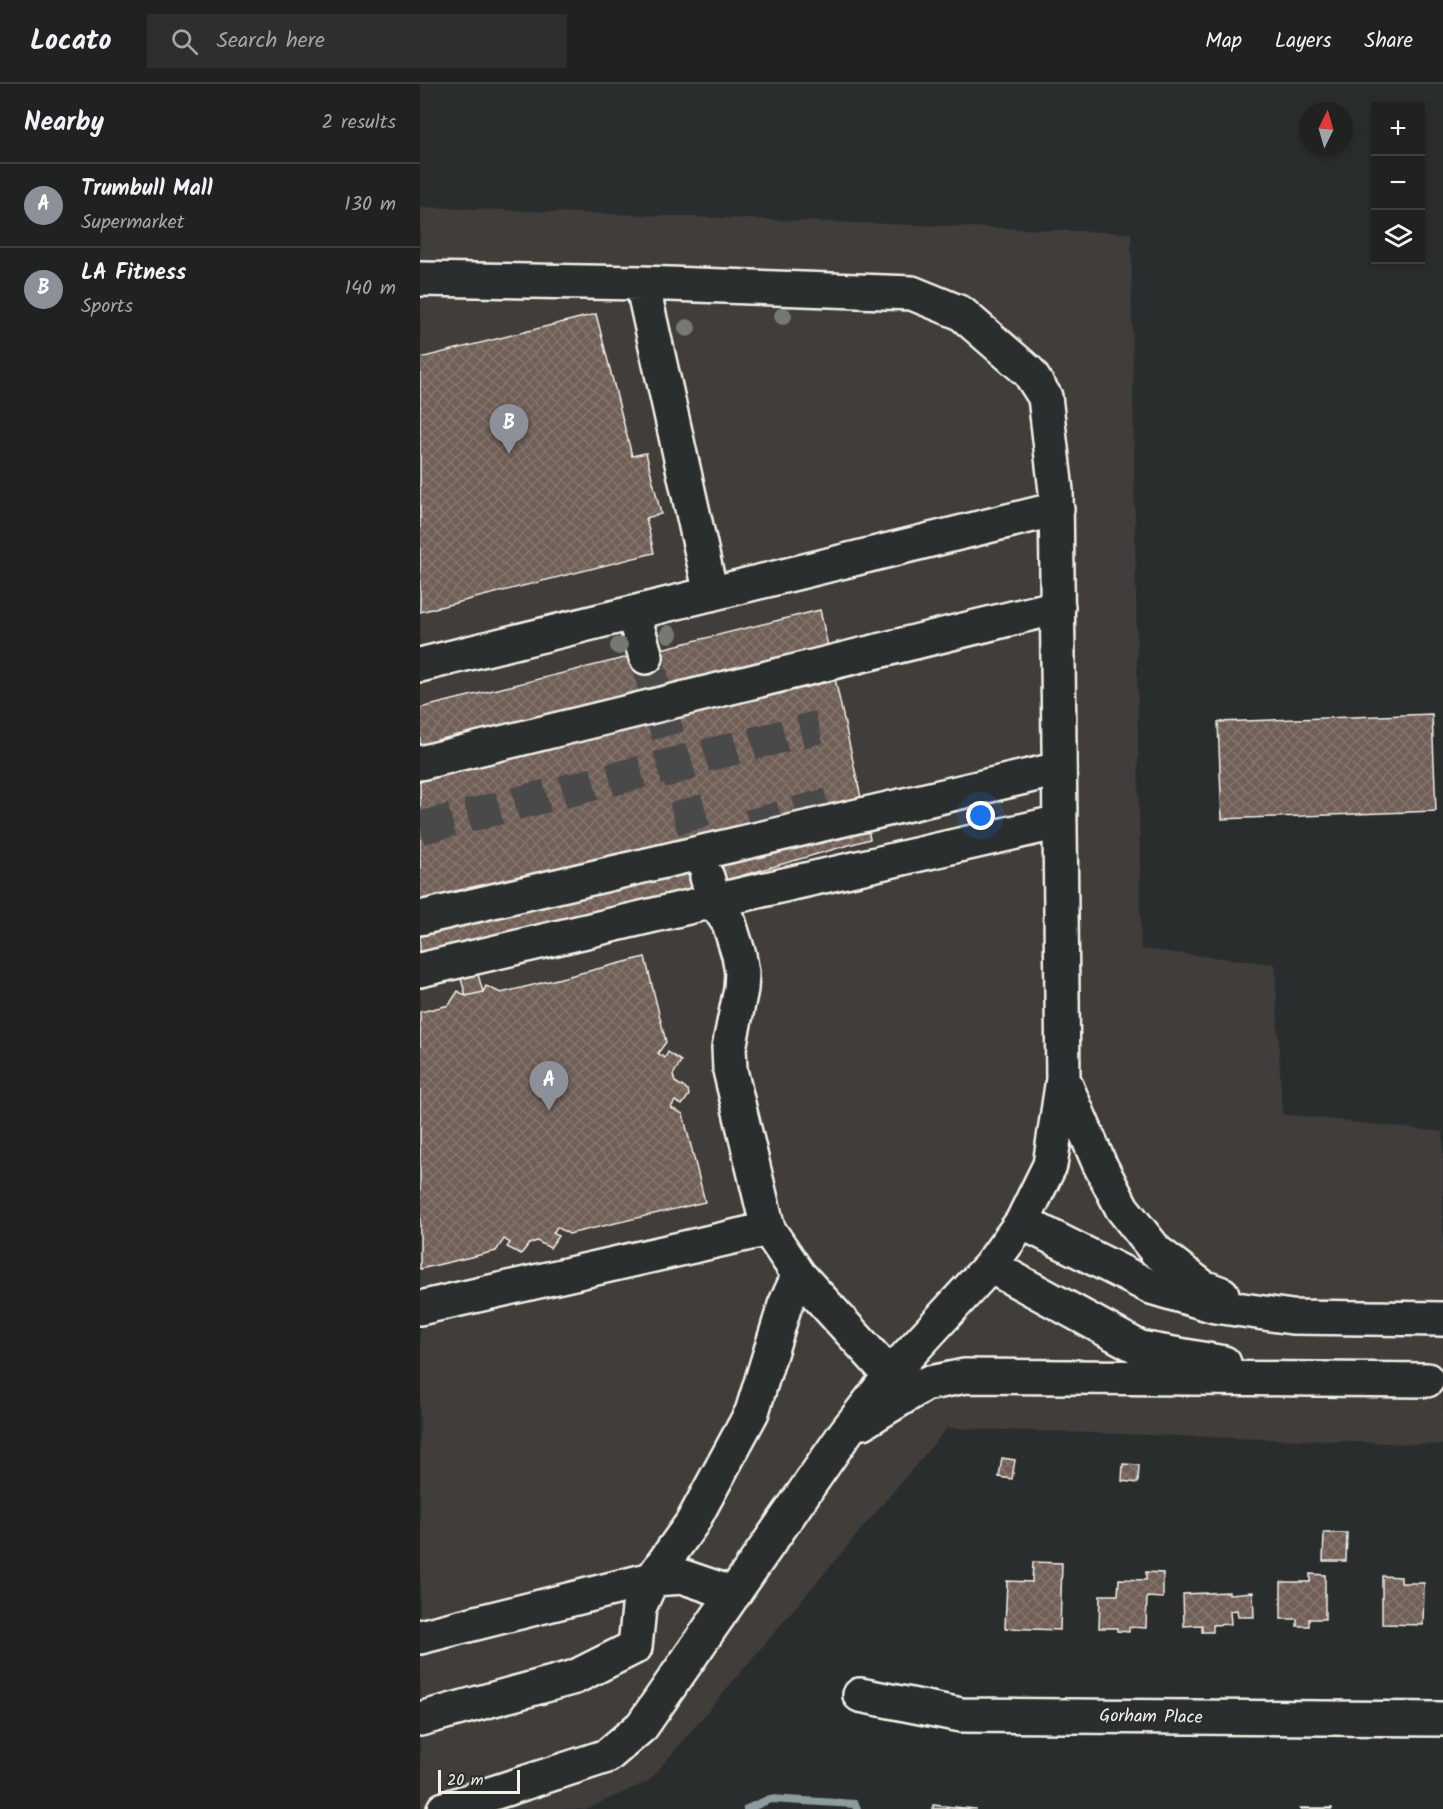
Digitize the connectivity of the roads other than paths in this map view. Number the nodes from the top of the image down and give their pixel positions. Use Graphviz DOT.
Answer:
graph roads {
  1 [pos="420,279"];
  2 [pos="642,283"];
  3 [pos="1056,509"];
  4 [pos="711,594"];
  5 [pos="1058,608"];
  6 [pos="633,613"];
  7 [pos="646,657"];
  8 [pos="420,665"];
  9 [pos="420,763"];
  10 [pos="1059,769"];
  11 [pos="1060,822"];
  12 [pos="711,889"];
  13 [pos="420,918"];
  14 [pos="420,970"];
  15 [pos="1062,1079"];
  16 [pos="1022,1222"];
  17 [pos="768,1229"];
  18 [pos="990,1266"];
  19 [pos="800,1275"];
  20 [pos="420,1308"];
  21 [pos="1292,1317"];
  22 [pos="1443,1319"];
  23 [pos="890,1375"];
  24 [pos="1435,1381"];
  25 [pos="846,1432"];
  26 [pos="652,1579"];
  27 [pos="734,1594"];
  28 [pos="420,1637"];
  29 [pos="860,1695"];
  30 [pos="420,1719"];
  31 [pos="1443,1719"];
  32 [pos="444,1809"];
  1 -- 2 [label="street"];
  2 -- 3 [label="street"];
  2 -- 4 [label="street"];
  3 -- 4 [label="street"];
  3 -- 5 [label="street"];
  4 -- 6 [label="street"];
  5 -- 9 [label="street"];
  5 -- 10 [label="street"];
  6 -- 7 [label="street"];
  6 -- 8 [label="street"];
  10 -- 11 [label="street"];
  10 -- 13 [label="street"];
  11 -- 12 [label="street"];
  11 -- 15 [label="street"];
  12 -- 14 [label="street"];
  12 -- 17 [label="street"];
  15 -- 16 [label="street"];
  15 -- 21 [label="street"];
  16 -- 18 [label="street"];
  16 -- 21 [label="street"];
  17 -- 19 [label="street"];
  17 -- 20 [label="street"];
  18 -- 23 [label="street"];
  18 -- 24 [label="street"];
  19 -- 23 [label="street"];
  19 -- 26 [label="street"];
  21 -- 22 [label="street"];
  23 -- 25 [label="street"];
  24 -- 25 [label="street"];
  25 -- 27 [label="street"];
  26 -- 27 [label="street"];
  26 -- 28 [label="street"];
  26 -- 30 [label="street"];
  27 -- 32 [label="street"];
  29 -- 31 [label="street, Gorham Place"];
}
